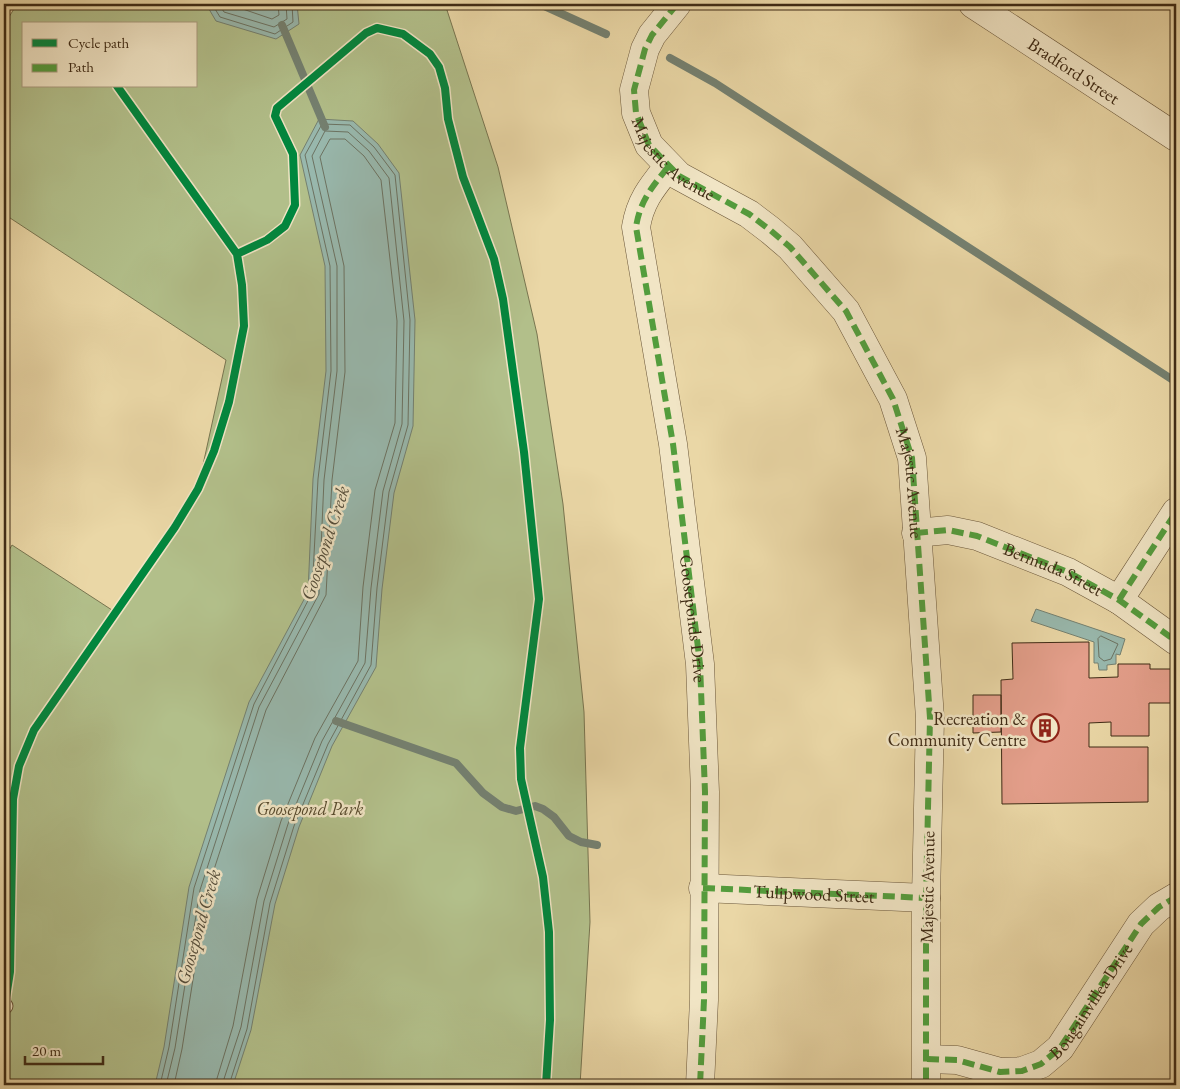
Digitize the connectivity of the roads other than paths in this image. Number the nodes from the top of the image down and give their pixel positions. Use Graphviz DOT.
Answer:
graph roads {
  1 [pos="677,4"];
  2 [pos="973,4"];
  3 [pos="1176,137"];
  4 [pos="668,167"];
  5 [pos="1176,512"];
  6 [pos="916,533"];
  7 [pos="1119,600"];
  8 [pos="1176,641"];
  9 [pos="703,888"];
  10 [pos="1176,897"];
  11 [pos="926,898"];
  12 [pos="927,1072"];
  13 [pos="700,1085"];
  1 -- 4 [label="street, Majestic Avenue"];
  2 -- 3 [label="street, Bradford Street"];
  4 -- 6 [label="street, Majestic Avenue"];
  4 -- 9 [label="street, Gooseponds Drive"];
  5 -- 7 [label="street"];
  6 -- 7 [label="street, Bermuda Street"];
  6 -- 11 [label="street, Majestic Avenue"];
  7 -- 8 [label="street, Bermuda Street"];
  9 -- 11 [label="street, Tulipwood Street"];
  9 -- 13 [label="street, Gooseponds Drive"];
  10 -- 12 [label="street, Bougainvillea Drive"];
  11 -- 12 [label="street, Majestic Avenue"];
}
